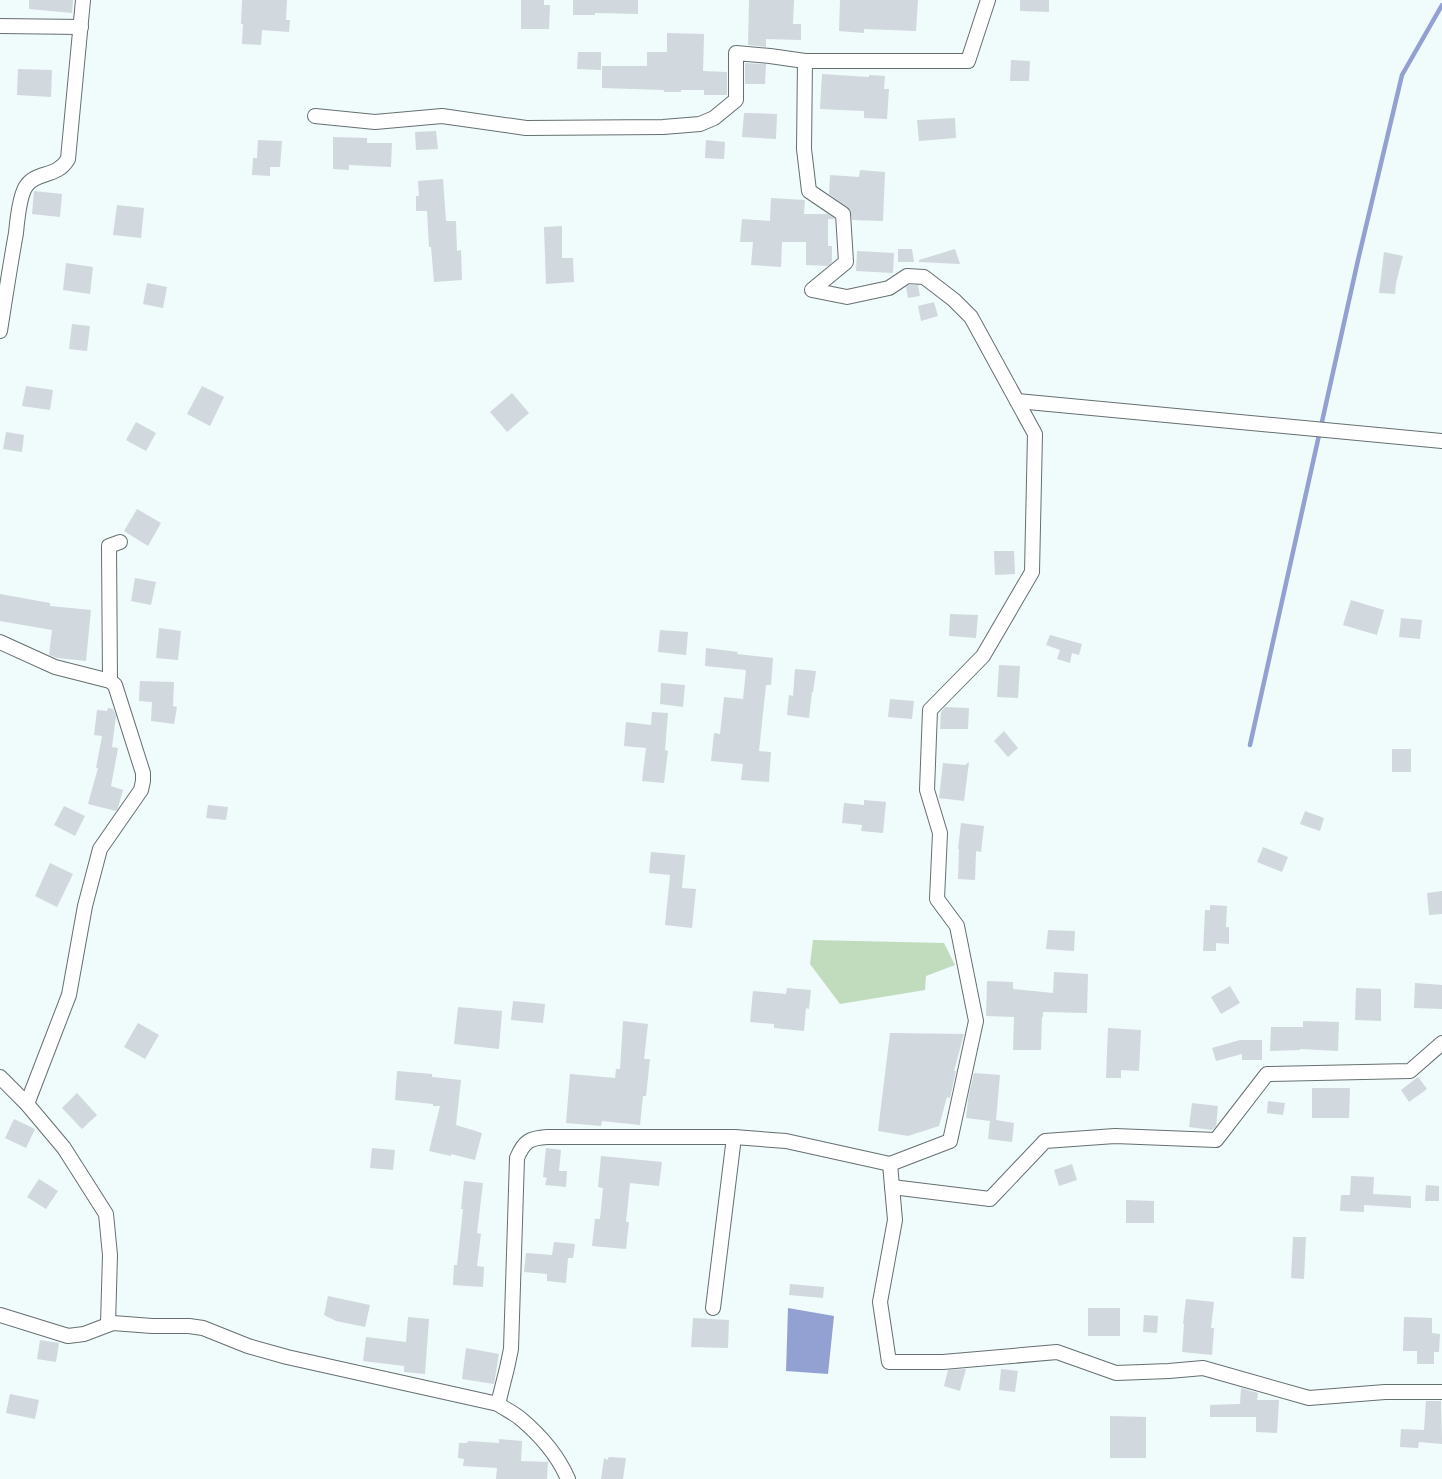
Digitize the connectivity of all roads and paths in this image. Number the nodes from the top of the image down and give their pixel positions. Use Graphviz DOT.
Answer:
graph roads {
  1 [pos="83,0"];
  2 [pos="988,0"];
  3 [pos="0,26"];
  4 [pos="81,27"];
  5 [pos="805,60"];
  6 [pos="315,116"];
  7 [pos="0,332"];
  8 [pos="1017,402"];
  9 [pos="1442,441"];
  10 [pos="120,542"];
  11 [pos="0,642"];
  12 [pos="110,681"];
  13 [pos="1442,1043"];
  14 [pos="0,1077"];
  15 [pos="27,1104"];
  16 [pos="734,1137"];
  17 [pos="890,1164"];
  18 [pos="892,1187"];
  19 [pos="713,1308"];
  20 [pos="0,1315"];
  21 [pos="108,1324"];
  22 [pos="1442,1392"];
  23 [pos="498,1404"];
  24 [pos="568,1479"];
  1 -- 4 [label="street"];
  2 -- 5 [label="street"];
  3 -- 4 [label="street"];
  4 -- 7 [label="street"];
  5 -- 6 [label="street"];
  5 -- 8 [label="street"];
  8 -- 9 [label="street"];
  8 -- 17 [label="street"];
  10 -- 12 [label="street"];
  11 -- 12 [label="street"];
  12 -- 15 [label="street"];
  13 -- 18 [label="street"];
  14 -- 15 [label="street"];
  15 -- 21 [label="street"];
  16 -- 17 [label="street"];
  16 -- 19 [label="street"];
  16 -- 23 [label="street"];
  17 -- 18 [label="street"];
  18 -- 22 [label="street"];
  20 -- 21 [label="street"];
  21 -- 23 [label="street"];
  23 -- 24 [label="street"];
}
